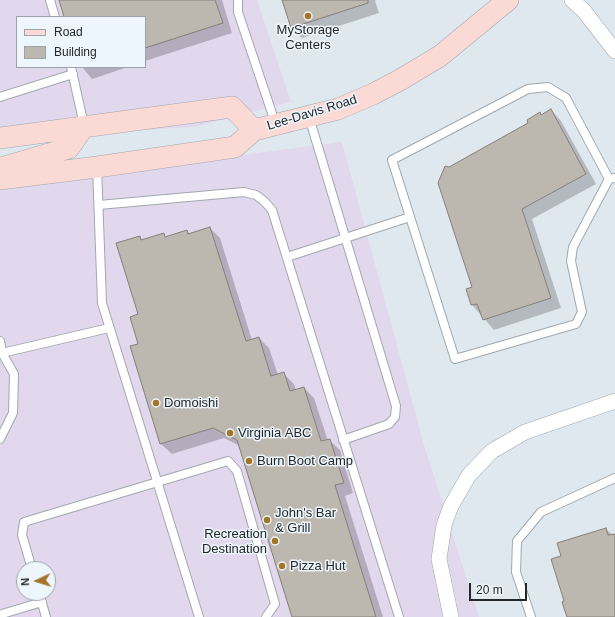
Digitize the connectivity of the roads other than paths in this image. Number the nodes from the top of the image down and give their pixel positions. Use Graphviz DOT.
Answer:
graph roads {
  1 [pos="50,0"];
  2 [pos="238,0"];
  3 [pos="508,0"];
  4 [pos="572,0"];
  5 [pos="55,16"];
  6 [pos="615,51"];
  7 [pos="72,71"];
  8 [pos="0,97"];
  9 [pos="308,117"];
  10 [pos="277,125"];
  11 [pos="84,126"];
  12 [pos="254,130"];
  13 [pos="0,138"];
  14 [pos="98,167"];
  15 [pos="0,168"];
  16 [pos="612,178"];
  17 [pos="0,179"];
  18 [pos="99,205"];
  19 [pos="410,217"];
  20 [pos="346,238"];
  21 [pos="287,257"];
  22 [pos="109,328"];
  23 [pos="0,341"];
  24 [pos="1,353"];
  25 [pos="615,401"];
  26 [pos="0,439"];
  27 [pos="343,440"];
  28 [pos="615,478"];
  29 [pos="158,482"];
  30 [pos="30,561"];
  31 [pos="42,602"];
  32 [pos="1,612"];
  33 [pos="46,617"];
  34 [pos="199,617"];
  35 [pos="266,617"];
  36 [pos="399,617"];
  37 [pos="451,617"];
  38 [pos="531,617"];
  1 -- 5 [label="lane"];
  2 -- 10 [label="lane"];
  3 -- 9 [label="main road, Lee-Davis Road"];
  4 -- 6 [label="street"];
  7 -- 8 [label="lane"];
  7 -- 11 [label="lane"];
  9 -- 10 [label="main road, Lee-Davis Road"];
  9 -- 20 [label="lane"];
  10 -- 12 [label="main road, Lee-Davis Road"];
  11 -- 12 [label="main road, Lee-Davis Road"];
  11 -- 13 [label="main road, Lee-Davis Road"];
  11 -- 15 [label="main road"];
  12 -- 14 [label="main road, Lee-Davis Road"];
  14 -- 17 [label="main road, Lee-Davis Road"];
  14 -- 18 [label="lane"];
  16 -- 19 [label="lane"];
  16 -- 19 [label="lane"];
  18 -- 21 [label="lane"];
  18 -- 22 [label="lane"];
  19 -- 20 [label="lane"];
  20 -- 21 [label="lane"];
  20 -- 27 [label="lane"];
  21 -- 27 [label="lane"];
  22 -- 24 [label="lane"];
  22 -- 29 [label="lane"];
  23 -- 24 [label="lane"];
  24 -- 26 [label="lane"];
  25 -- 37 [label="street"];
  27 -- 36 [label="lane"];
  28 -- 38 [label="lane"];
  29 -- 30 [label="lane"];
  29 -- 34 [label="lane"];
  29 -- 35 [label="lane"];
  31 -- 32 [label="lane"];
  31 -- 33 [label="lane"];
}
